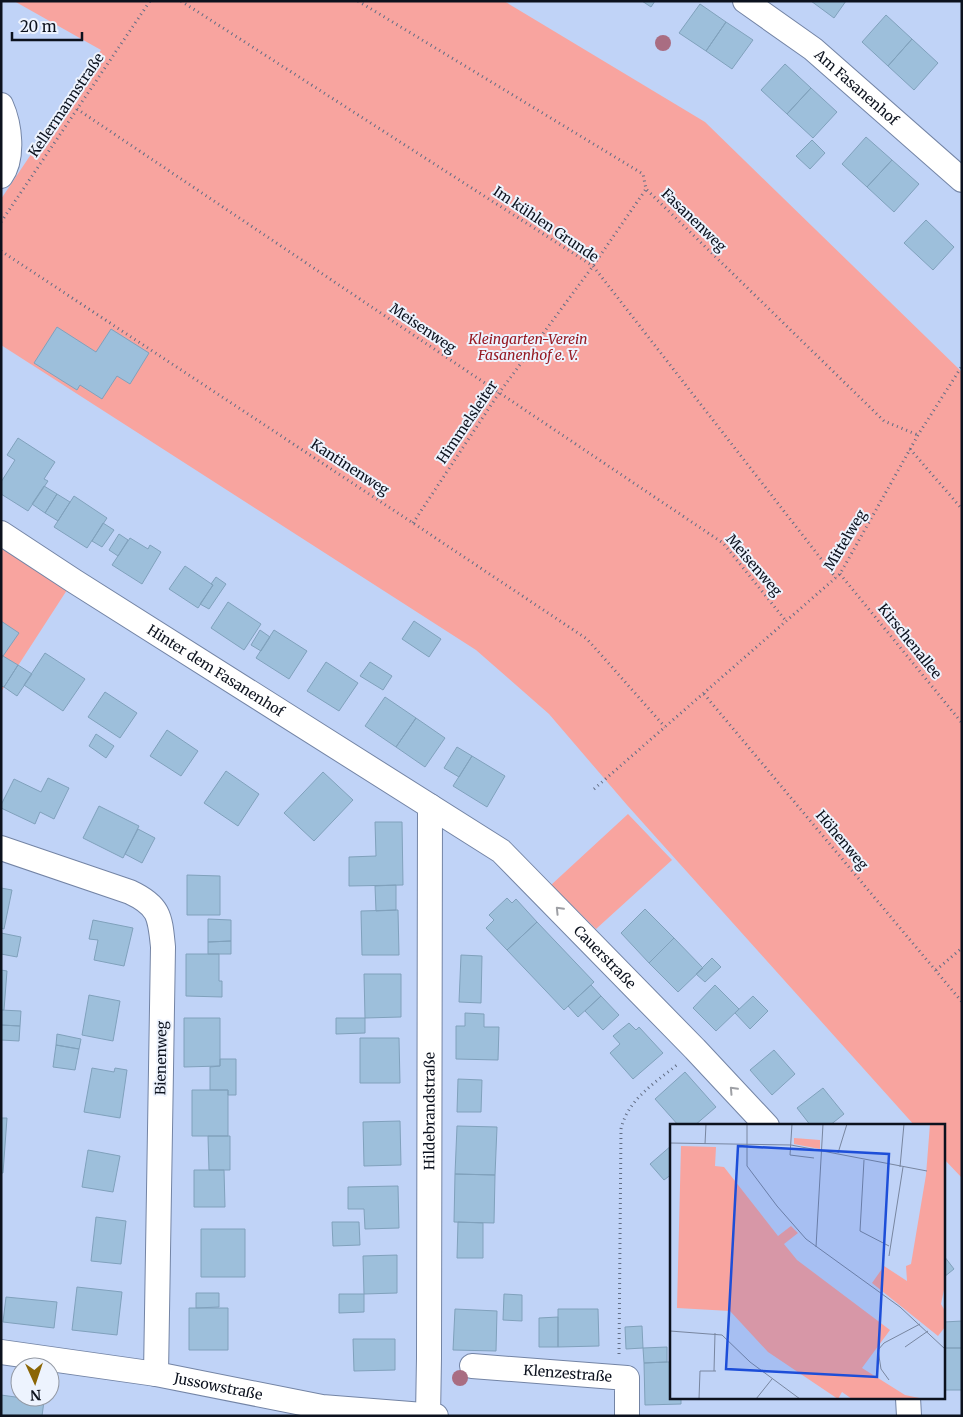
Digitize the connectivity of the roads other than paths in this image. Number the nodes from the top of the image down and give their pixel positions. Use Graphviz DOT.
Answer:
graph roads {
  1 [pos="745,1"];
  2 [pos="1,105"];
  3 [pos="1,176"];
  4 [pos="962,180"];
  5 [pos="1,533"];
  6 [pos="430,806"];
  7 [pos="1,848"];
  8 [pos="764,1124"];
  9 [pos="1,1352"];
  10 [pos="472,1366"];
  11 [pos="156,1374"];
  12 [pos="908,1400"];
  13 [pos="320,1411"];
  14 [pos="430,1415"];
  15 [pos="627,1416"];
  16 [pos="908,1416"];
  1 -- 4 [label="street, Am Fasanenhof"];
  2 -- 3 [label="street"];
  5 -- 6 [label="street, Hinter dem Fasanenhof"];
  8 -- 6 [label="street, Cauerstraße, one-way"];
  6 -- 14 [label="street, Hildebrandstraße"];
  7 -- 11 [label="street, Bienenweg"];
  9 -- 11 [label="street, Jussowstraße"];
  10 -- 15 [label="street, Klenzestraße"];
  11 -- 13 [label="street, Jussowstraße"];
  12 -- 16 [label="street"];
  13 -- 14 [label="street, Jussowstraße"];
}
